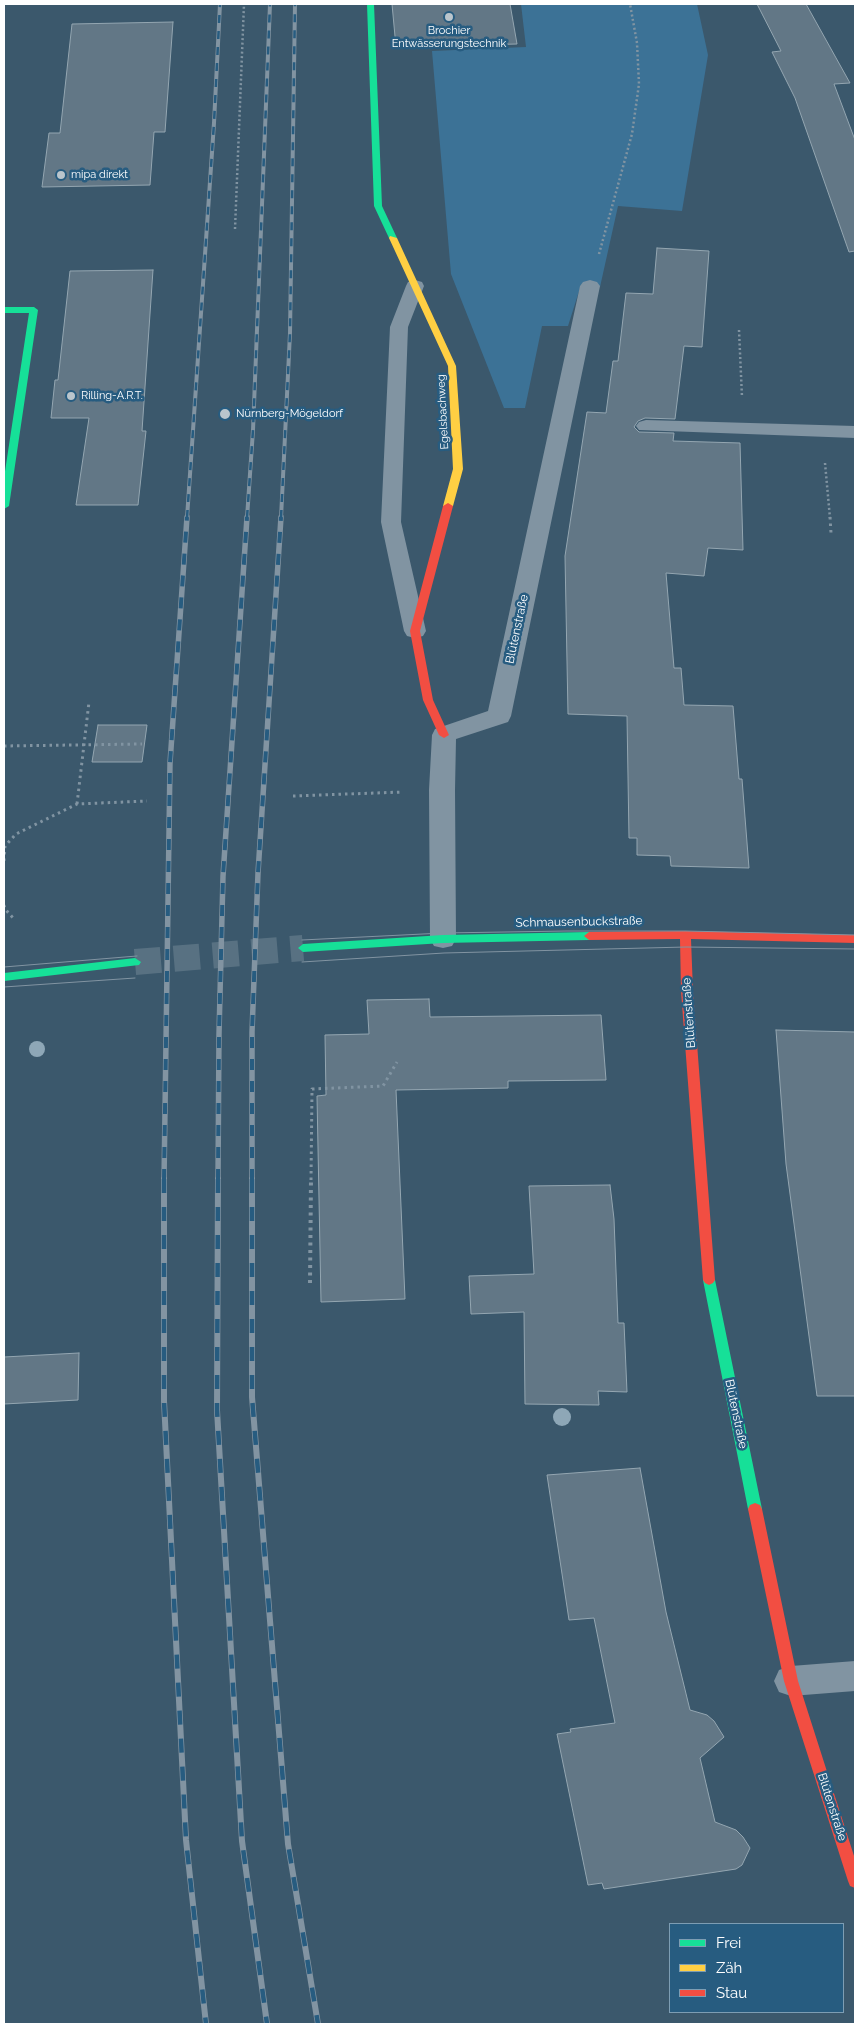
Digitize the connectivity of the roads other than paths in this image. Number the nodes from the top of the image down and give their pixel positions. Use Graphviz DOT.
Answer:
graph roads {
  1 [pos="370,4"];
  2 [pos="415,286"];
  3 [pos="590,286"];
  4 [pos="4,310"];
  5 [pos="646,426"];
  6 [pos="855,432"];
  7 [pos="4,506"];
  8 [pos="415,631"];
  9 [pos="444,735"];
  10 [pos="685,935"];
  11 [pos="443,939"];
  12 [pos="855,939"];
  13 [pos="303,948"];
  14 [pos="135,962"];
  15 [pos="4,976"];
  16 [pos="855,1676"];
  17 [pos="792,1681"];
  18 [pos="855,1881"];
  1 -- 2 [label="street, Egelsbachweg"];
  2 -- 8 [label="lane"];
  2 -- 8 [label="street, Egelsbachweg"];
  3 -- 9 [label="street, Blütenstraße"];
  4 -- 7 [label="street"];
  5 -- 6 [label="lane"];
  8 -- 9 [label="street, Egelsbachweg"];
  9 -- 11 [label="street"];
  10 -- 11 [label="street, Schmausenbuckstraße"];
  10 -- 12 [label="street, Schmausenbuckstraße"];
  10 -- 17 [label="street, Blütenstraße"];
  11 -- 13 [label="street, Schmausenbuckstraße"];
  14 -- 15 [label="street"];
  16 -- 17 [label="street"];
  17 -- 18 [label="street, Blütenstraße"];
}
